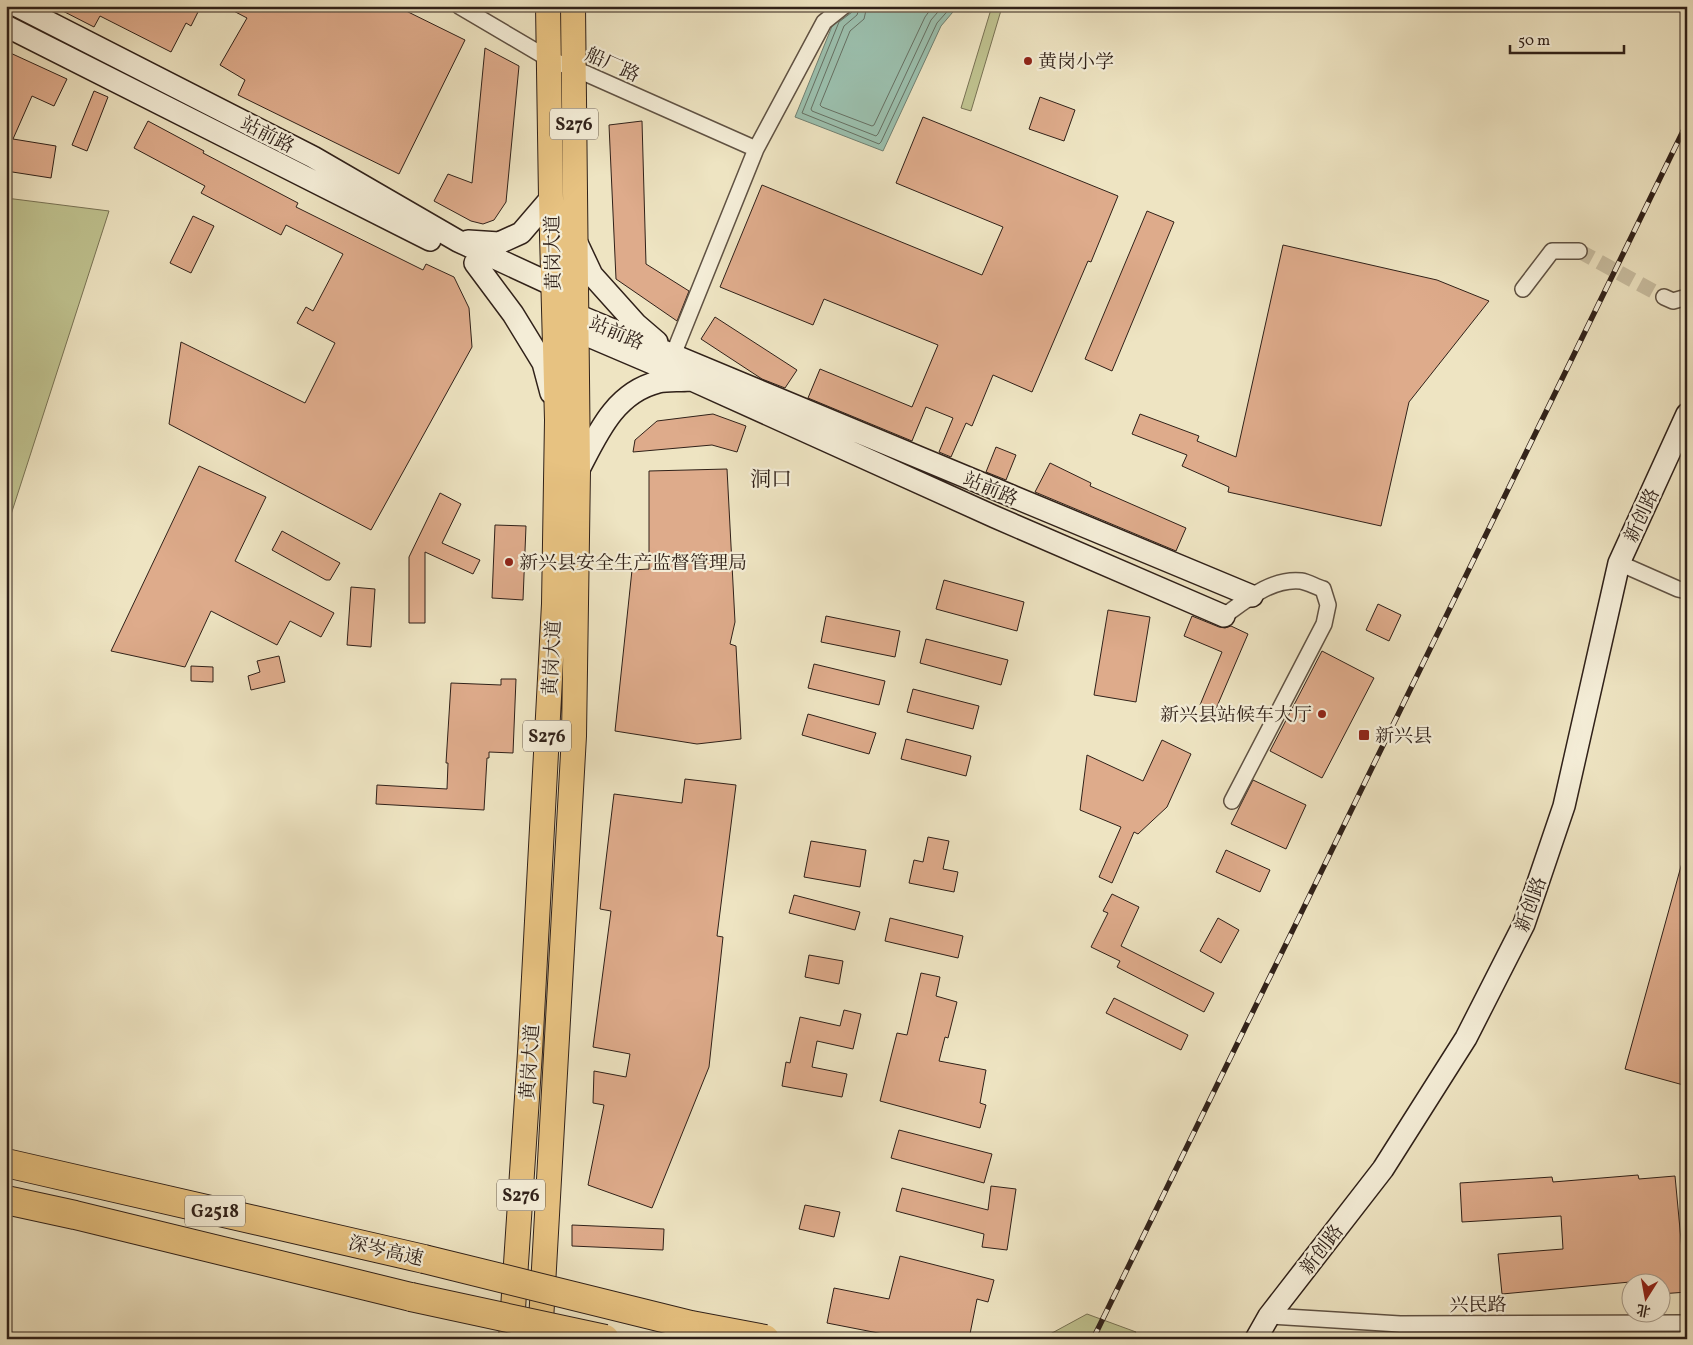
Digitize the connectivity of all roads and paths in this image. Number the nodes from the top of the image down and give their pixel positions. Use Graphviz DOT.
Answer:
graph roads {
  1 [pos="17,6"];
  2 [pos="458,6"];
  3 [pos="548,6"];
  4 [pos="573,6"];
  5 [pos="844,6"];
  6 [pos="6,26"];
  7 [pos="549,59"];
  8 [pos="573,68"];
  9 [pos="756,149"];
  10 [pos="551,198"];
  11 [pos="458,241"];
  12 [pos="576,241"];
  13 [pos="1579,251"];
  14 [pos="474,263"];
  15 [pos="1523,289"];
  16 [pos="553,292"];
  17 [pos="1664,297"];
  18 [pos="1687,297"];
  19 [pos="577,323"];
  20 [pos="673,355"];
  21 [pos="692,380"];
  22 [pos="1687,414"];
  23 [pos="557,420"];
  24 [pos="578,471"];
  25 [pos="1619,563"];
  26 [pos="1687,591"];
  27 [pos="1252,596"];
  28 [pos="1224,616"];
  29 [pos="1232,802"];
  30 [pos="530,1052"];
  31 [pos="557,1054"];
  32 [pos="6,1163"];
  33 [pos="6,1200"];
  34 [pos="1269,1316"];
  35 [pos="1687,1324"];
  36 [pos="511,1339"];
  37 [pos="540,1339"];
  38 [pos="605,1339"];
  39 [pos="765,1339"];
  40 [pos="1256,1339"];
  1 -- 11 [label="street, 站前路"];
  2 -- 7 [label="street, 船厂路"];
  3 -- 7 [label="main road, 黄岗大道 / S276"];
  4 -- 8 [label="main road, 黄岗大道 / S276"];
  5 -- 9 [label="street"];
  6 -- 14 [label="street, 站前路"];
  7 -- 8 [label="street, 船厂路"];
  7 -- 10 [label="main road, 黄岗大道 / S276"];
  8 -- 9 [label="street, 船厂路"];
  8 -- 12 [label="main road, 黄岗大道 / S276"];
  9 -- 20 [label="street"];
  10 -- 11 [label="street"];
  10 -- 16 [label="main road, 黄岗大道 / S276"];
  11 -- 16 [label="street, 站前路"];
  12 -- 19 [label="main road, 黄岗大道 / S276"];
  12 -- 20 [label="street"];
  13 -- 15 [label="street"];
  14 -- 16 [label="street, 站前路"];
  14 -- 23 [label="street"];
  16 -- 19 [label="street, 站前路"];
  16 -- 23 [label="main road, 黄岗大道 / S276"];
  17 -- 18 [label="street"];
  19 -- 20 [label="street, 站前路"];
  19 -- 21 [label="street, 站前路"];
  19 -- 24 [label="main road, 黄岗大道 / S276"];
  20 -- 27 [label="street, 站前路"];
  21 -- 24 [label="street"];
  21 -- 28 [label="street, 站前路"];
  22 -- 25 [label="street, 新创路"];
  23 -- 30 [label="main road, 黄岗大道 / S276"];
  24 -- 31 [label="main road, 黄岗大道 / S276"];
  25 -- 26 [label="street"];
  25 -- 34 [label="street, 新创路"];
  27 -- 28 [label="street"];
  27 -- 29 [label="street"];
  30 -- 31 [label="main road"];
  30 -- 36 [label="main road, 黄岗大道 / S276"];
  31 -- 37 [label="main road, 黄岗大道 / S276"];
  32 -- 39 [label="highway, 深岑高速 / G2518, bridge"];
  33 -- 38 [label="highway, 深岑高速 / G2518, bridge"];
  34 -- 35 [label="street, 兴民路"];
  34 -- 40 [label="street, 新创路"];
}
